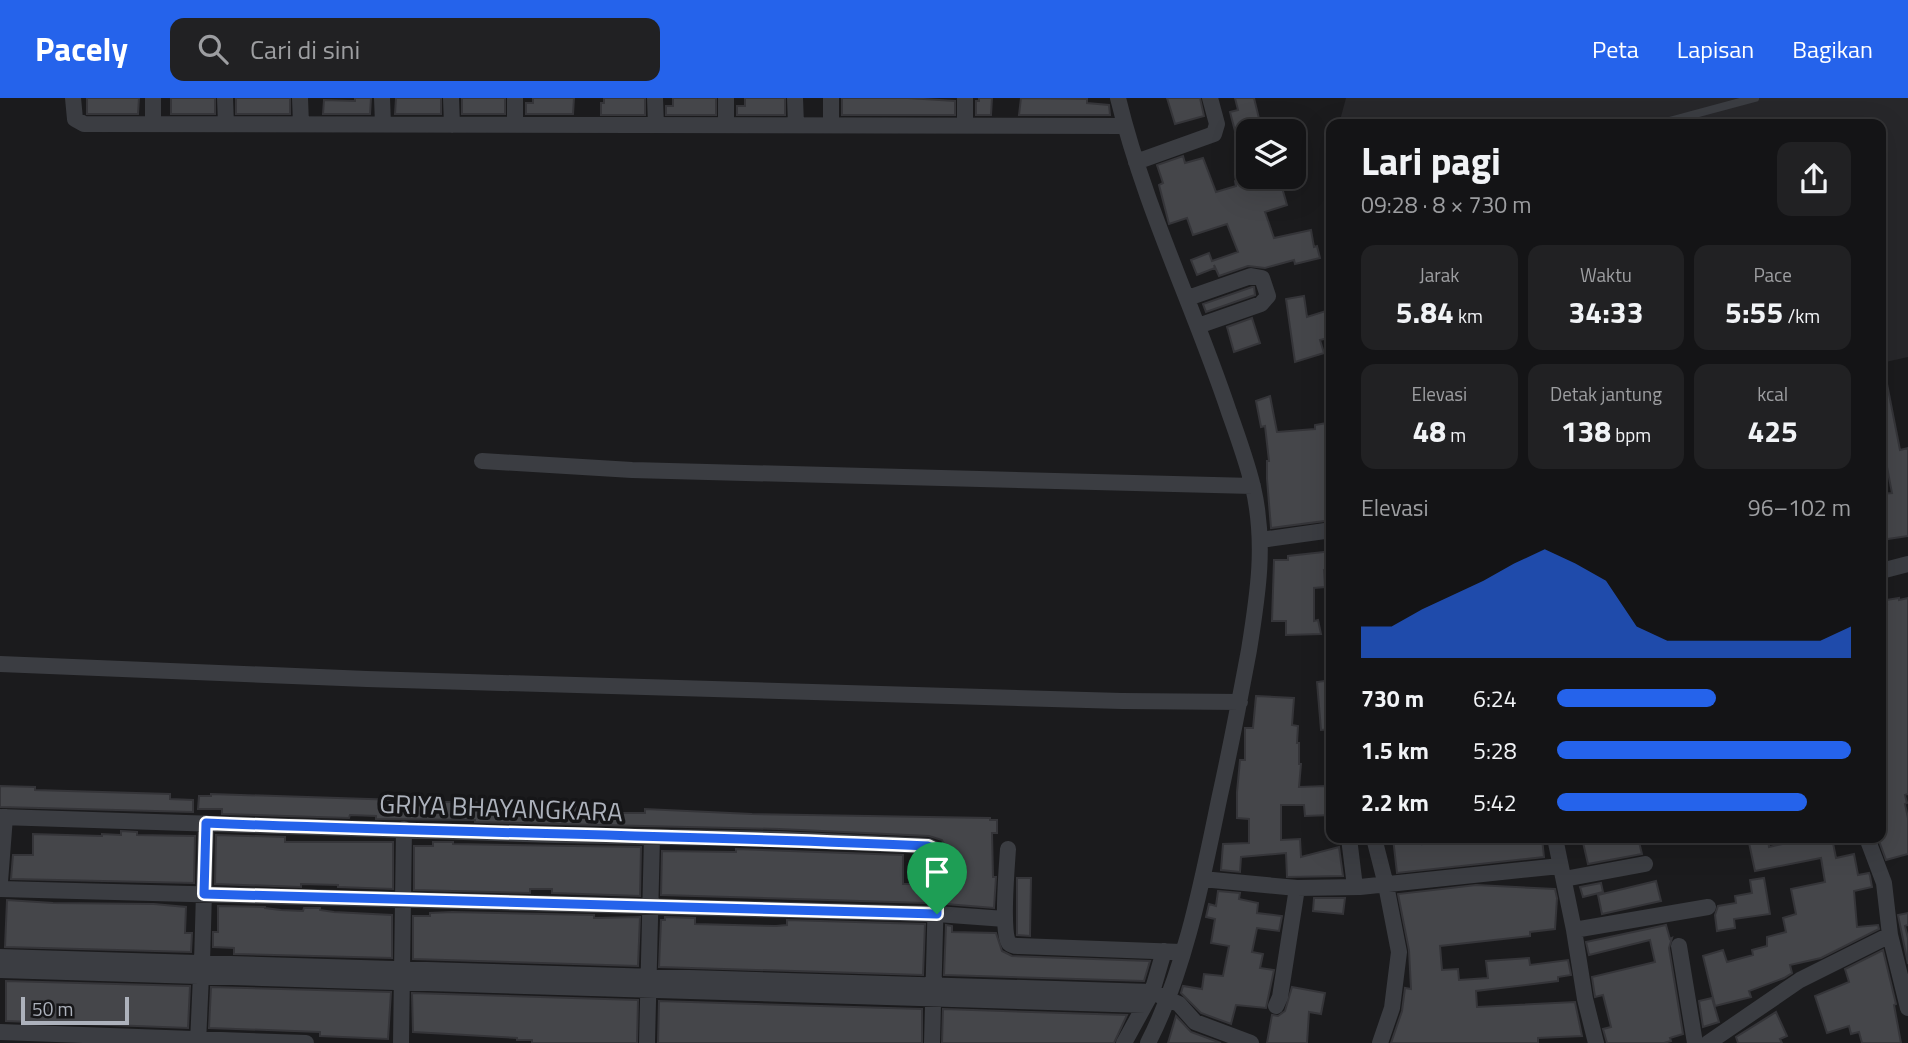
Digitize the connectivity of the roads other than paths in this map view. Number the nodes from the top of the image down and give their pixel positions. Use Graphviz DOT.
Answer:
graph roads {
  1 [pos="73,98"];
  2 [pos="153,98"];
  3 [pos="225,98"];
  4 [pos="300,98"];
  5 [pos="382,98"];
  6 [pos="452,98"];
  7 [pos="515,98"];
  8 [pos="655,98"];
  9 [pos="726,98"];
  10 [pos="795,98"];
  11 [pos="831,98"];
  12 [pos="965,98"];
  13 [pos="1118,98"];
  14 [pos="1210,98"];
  15 [pos="1755,98"];
  16 [pos="1677,119"];
  17 [pos="153,124"];
  18 [pos="226,124"];
  19 [pos="301,124"];
  20 [pos="383,124"];
  21 [pos="452,125"];
  22 [pos="515,125"];
  23 [pos="656,125"];
  24 [pos="726,125"];
  25 [pos="796,125"];
  26 [pos="831,125"];
  27 [pos="965,125"];
  28 [pos="1124,126"];
  29 [pos="1136,162"];
  30 [pos="1188,298"];
  31 [pos="1198,326"];
  32 [pos="482,461"];
  33 [pos="1253,486"];
  34 [pos="1326,531"];
  35 [pos="1261,540"];
  36 [pos="1908,564"];
  37 [pos="1886,570"];
  38 [pos="0,664"];
  39 [pos="1240,702"];
  40 [pos="2,817"];
  41 [pos="206,823"];
  42 [pos="404,829"];
  43 [pos="652,837"];
  44 [pos="1350,843"];
  45 [pos="1375,843"];
  46 [pos="1556,843"];
  47 [pos="1869,843"];
  48 [pos="1008,849"];
  49 [pos="1645,864"];
  50 [pos="1562,873"];
  51 [pos="1202,879"];
  52 [pos="0,882"];
  53 [pos="1385,885"];
  54 [pos="1358,887"];
  55 [pos="1297,888"];
  56 [pos="0,889"];
  57 [pos="204,894"];
  58 [pos="404,898"];
  59 [pos="650,906"];
  60 [pos="1708,907"];
  61 [pos="937,914"];
  62 [pos="1005,919"];
  63 [pos="1574,930"];
  64 [pos="1890,936"];
  65 [pos="1679,946"];
  66 [pos="1164,951"];
  67 [pos="1181,952"];
  68 [pos="0,957"];
  69 [pos="48,965"];
  70 [pos="201,969"];
  71 [pos="0,970"];
  72 [pos="402,975"];
  73 [pos="647,982"];
  74 [pos="935,993"];
  75 [pos="1148,998"];
  76 [pos="1168,998"];
  77 [pos="1276,1006"];
  78 [pos="1908,1008"];
  79 [pos="0,1032"];
  80 [pos="198,1041"];
  81 [pos="306,1043"];
  82 [pos="401,1043"];
  83 [pos="647,1043"];
  84 [pos="932,1043"];
  85 [pos="1124,1043"];
  86 [pos="1148,1043"];
  87 [pos="1251,1043"];
  88 [pos="1380,1043"];
  89 [pos="1596,1043"];
  90 [pos="1695,1043"];
  91 [pos="1708,1043"];
  1 -- 17 [label="street"];
  2 -- 17 [label="street"];
  3 -- 18 [label="street"];
  4 -- 19 [label="street"];
  5 -- 20 [label="street"];
  6 -- 21 [label="street"];
  7 -- 22 [label="street"];
  8 -- 23 [label="street"];
  9 -- 24 [label="street"];
  10 -- 25 [label="street"];
  11 -- 26 [label="street"];
  12 -- 27 [label="street"];
  13 -- 28 [label="street"];
  14 -- 29 [label="street"];
  15 -- 16 [label="lane"];
  17 -- 18 [label="street"];
  18 -- 19 [label="street"];
  19 -- 20 [label="street"];
  20 -- 21 [label="street"];
  21 -- 22 [label="street"];
  22 -- 23 [label="street"];
  23 -- 24 [label="street"];
  24 -- 25 [label="street"];
  25 -- 26 [label="street"];
  26 -- 27 [label="street"];
  27 -- 28 [label="street"];
  28 -- 29 [label="street"];
  29 -- 30 [label="street"];
  30 -- 31 [label="street"];
  30 -- 31 [label="street"];
  31 -- 33 [label="street"];
  32 -- 33 [label="street"];
  33 -- 35 [label="street"];
  34 -- 35 [label="street"];
  35 -- 39 [label="street"];
  36 -- 37 [label="street"];
  38 -- 39 [label="street"];
  39 -- 51 [label="street"];
  40 -- 41 [label="street, GRIYA BHAYANGKARA"];
  40 -- 52 [label="street"];
  41 -- 42 [label="street, GRIYA BHAYANGKARA"];
  41 -- 57 [label="street"];
  42 -- 43 [label="street, GRIYA BHAYANGKARA"];
  42 -- 58 [label="street"];
  43 -- 59 [label="street"];
  43 -- 61 [label="street, GRIYA BHAYANGKARA"];
  44 -- 54 [label="street"];
  45 -- 53 [label="street"];
  46 -- 50 [label="street"];
  47 -- 64 [label="street"];
  48 -- 62 [label="street"];
  49 -- 50 [label="street"];
  50 -- 53 [label="street"];
  50 -- 63 [label="street"];
  51 -- 55 [label="street"];
  51 -- 67 [label="street"];
  53 -- 54 [label="street"];
  53 -- 88 [label="street"];
  54 -- 55 [label="street"];
  55 -- 77 [label="street"];
  56 -- 57 [label="street"];
  57 -- 58 [label="street"];
  57 -- 70 [label="street"];
  58 -- 59 [label="street"];
  58 -- 72 [label="street"];
  59 -- 61 [label="street"];
  59 -- 73 [label="street"];
  60 -- 63 [label="street"];
  61 -- 62 [label="street"];
  61 -- 74 [label="street, GRIYA BHAYANGKARA"];
  62 -- 66 [label="street"];
  63 -- 89 [label="street"];
  64 -- 78 [label="street"];
  64 -- 91 [label="street"];
  65 -- 90 [label="street"];
  66 -- 67 [label="street"];
  66 -- 75 [label="street"];
  67 -- 76 [label="street"];
  68 -- 69 [label="street"];
  69 -- 70 [label="street"];
  69 -- 71 [label="street"];
  70 -- 72 [label="street"];
  70 -- 80 [label="street"];
  72 -- 73 [label="street"];
  72 -- 82 [label="street"];
  73 -- 74 [label="street"];
  73 -- 83 [label="street"];
  74 -- 75 [label="street"];
  74 -- 84 [label="street, GRIYA BHAYANGKARA"];
  75 -- 76 [label="street"];
  75 -- 85 [label="street"];
  76 -- 86 [label="street"];
  76 -- 87 [label="street"];
  79 -- 80 [label="street"];
  80 -- 81 [label="street"];
}
